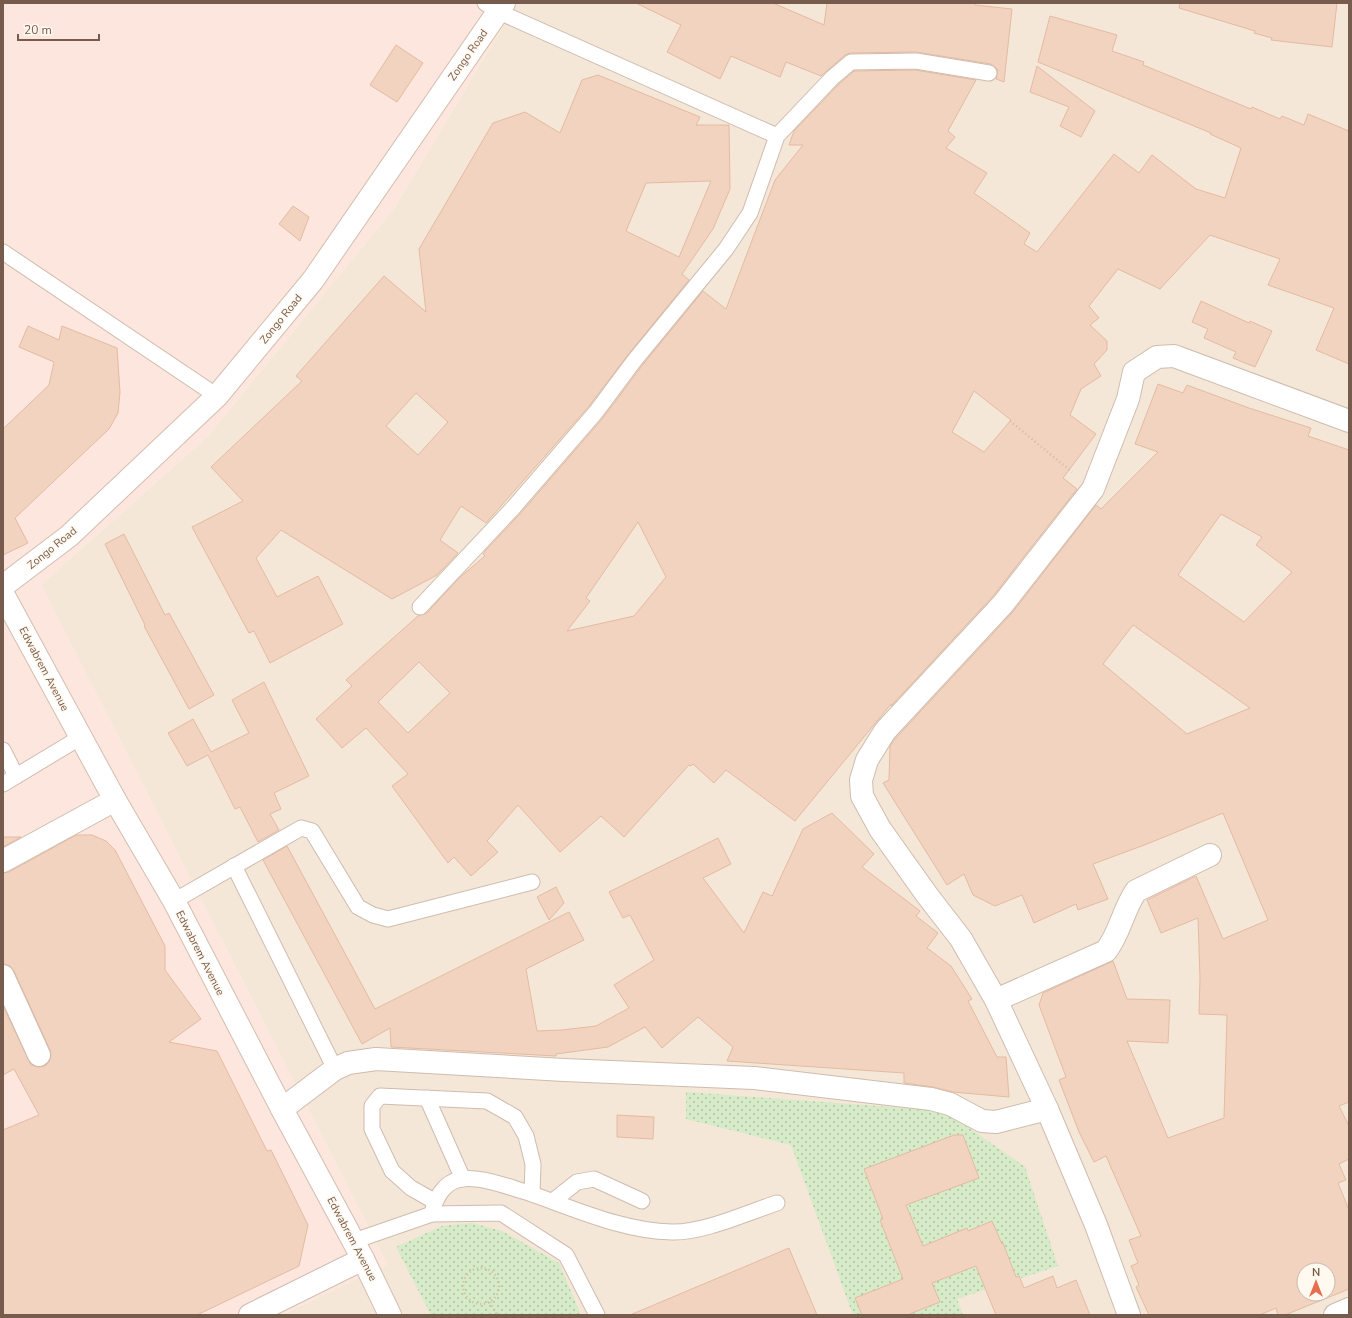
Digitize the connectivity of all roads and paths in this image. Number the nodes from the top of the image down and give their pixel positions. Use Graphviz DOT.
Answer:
graph roads {
  1 [pos="496,6"];
  2 [pos="989,73"];
  3 [pos="777,136"];
  4 [pos="3,252"];
  5 [pos="217,396"];
  6 [pos="1010,421"];
  7 [pos="1349,422"];
  8 [pos="1093,489"];
  9 [pos="3,586"];
  10 [pos="3,594"];
  11 [pos="420,607"];
  12 [pos="81,737"];
  13 [pos="3,750"];
  14 [pos="16,776"];
  15 [pos="3,784"];
  16 [pos="115,800"];
  17 [pos="1210,855"];
  18 [pos="3,861"];
  19 [pos="234,866"];
  20 [pos="532,882"];
  21 [pos="174,901"];
  22 [pos="3,976"];
  23 [pos="996,1000"];
  24 [pos="39,1055"];
  25 [pos="335,1069"];
  26 [pos="427,1098"];
  27 [pos="282,1109"];
  28 [pos="1047,1109"];
  29 [pos="463,1179"];
  30 [pos="532,1194"];
  31 [pos="553,1201"];
  32 [pos="642,1201"];
  33 [pos="777,1203"];
  34 [pos="433,1208"];
  35 [pos="358,1250"];
  36 [pos="490,1302"];
  37 [pos="1349,1309"];
  38 [pos="250,1315"];
  39 [pos="390,1315"];
  40 [pos="497,1315"];
  41 [pos="597,1315"];
  42 [pos="1129,1315"];
  43 [pos="1335,1315"];
  1 -- 3 [label="lane"];
  1 -- 5 [label="street, Zongo Road"];
  2 -- 3 [label="lane"];
  3 -- 11 [label="lane"];
  4 -- 5 [label="lane"];
  5 -- 9 [label="street, Zongo Road"];
  6 -- 8 [label="path"];
  7 -- 8 [label="street"];
  8 -- 23 [label="street"];
  10 -- 12 [label="street, Edwabrem Avenue"];
  12 -- 14 [label="lane"];
  12 -- 16 [label="street, Edwabrem Avenue"];
  13 -- 14 [label="lane"];
  14 -- 15 [label="lane"];
  16 -- 18 [label="street"];
  16 -- 21 [label="street, Edwabrem Avenue"];
  17 -- 23 [label="street"];
  19 -- 20 [label="lane"];
  19 -- 21 [label="lane"];
  19 -- 25 [label="lane"];
  21 -- 27 [label="street, Edwabrem Avenue"];
  22 -- 24 [label="street"];
  23 -- 28 [label="street"];
  25 -- 27 [label="street"];
  25 -- 28 [label="street"];
  26 -- 29 [label="lane"];
  26 -- 30 [label="lane"];
  26 -- 34 [label="lane"];
  27 -- 35 [label="street, Edwabrem Avenue"];
  28 -- 42 [label="street"];
  29 -- 30 [label="lane"];
  29 -- 34 [label="lane"];
  30 -- 31 [label="lane"];
  31 -- 32 [label="lane"];
  31 -- 33 [label="lane"];
  34 -- 35 [label="lane"];
  34 -- 41 [label="lane"];
  35 -- 38 [label="street"];
  35 -- 39 [label="street, Edwabrem Avenue"];
  36 -- 36 [label="path"];
  36 -- 40 [label="path"];
  37 -- 43 [label="street"];
}
